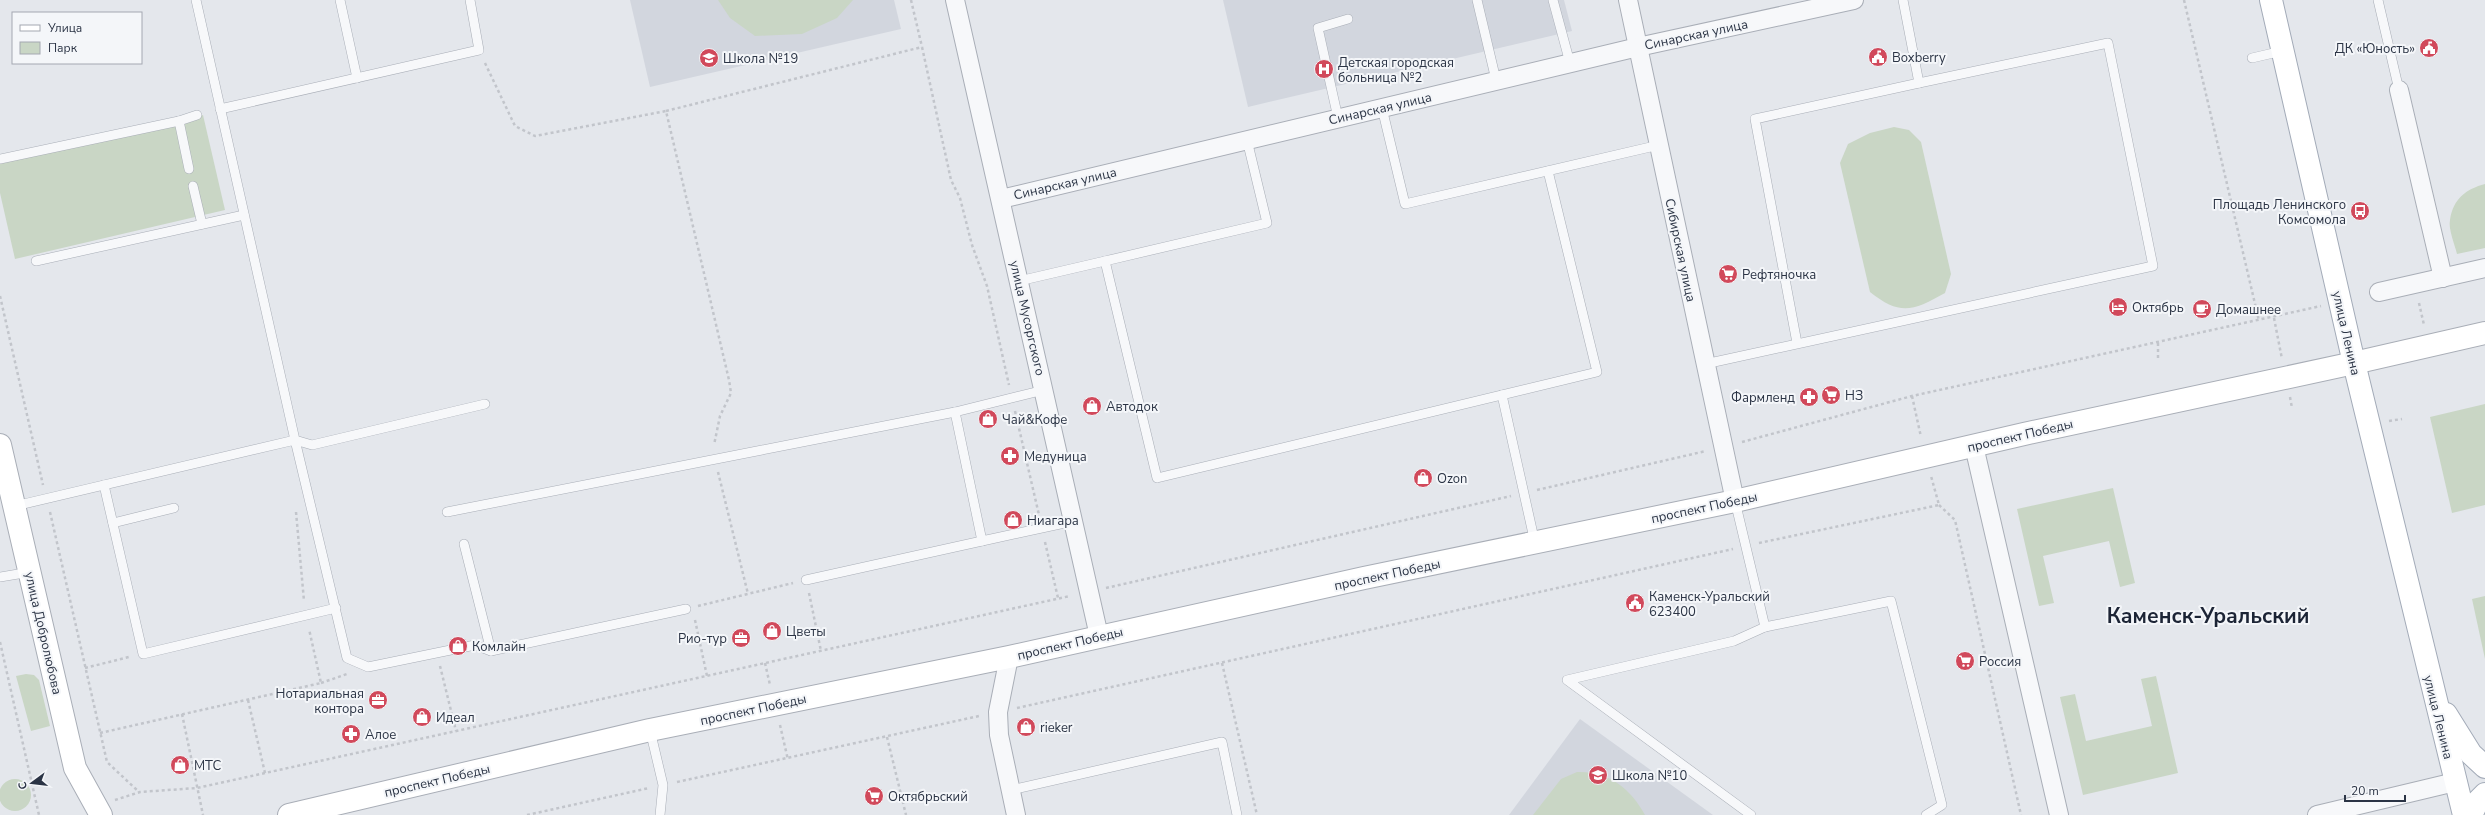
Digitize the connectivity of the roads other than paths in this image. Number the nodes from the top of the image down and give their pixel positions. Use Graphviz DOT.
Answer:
graph roads {
  1 [pos="196,0"];
  2 [pos="340,0"];
  3 [pos="470,0"];
  4 [pos="955,0"];
  5 [pos="1477,0"];
  6 [pos="1553,0"];
  7 [pos="1628,0"];
  8 [pos="1854,0"];
  9 [pos="1903,0"];
  10 [pos="2271,0"];
  11 [pos="2378,0"];
  12 [pos="1348,19"];
  13 [pos="1638,46"];
  14 [pos="2282,51"];
  15 [pos="2252,58"];
  16 [pos="1570,63"];
  17 [pos="357,78"];
  18 [pos="1496,80"];
  19 [pos="1919,83"];
  20 [pos="2399,90"];
  21 [pos="1382,108"];
  22 [pos="220,109"];
  23 [pos="197,115"];
  24 [pos="1338,118"];
  25 [pos="179,121"];
  26 [pos="1247,140"];
  27 [pos="1659,145"];
  28 [pos="0,159"];
  29 [pos="189,169"];
  30 [pos="1548,171"];
  31 [pos="193,186"];
  32 [pos="1001,199"];
  33 [pos="244,215"];
  34 [pos="202,224"];
  35 [pos="36,261"];
  36 [pos="1105,261"];
  37 [pos="2485,268"];
  38 [pos="2443,278"];
  39 [pos="1019,282"];
  40 [pos="2379,292"];
  41 [pos="2485,333"];
  42 [pos="1797,344"];
  43 [pos="1705,364"];
  44 [pos="2354,364"];
  45 [pos="1044,390"];
  46 [pos="1502,395"];
  47 [pos="485,404"];
  48 [pos="956,412"];
  49 [pos="295,440"];
  50 [pos="0,445"];
  51 [pos="1974,446"];
  52 [pos="104,485"];
  53 [pos="1735,501"];
  54 [pos="14,506"];
  55 [pos="174,508"];
  56 [pos="447,512"];
  57 [pos="1074,521"];
  58 [pos="113,523"];
  59 [pos="982,541"];
  60 [pos="1535,543"];
  61 [pos="464,544"];
  62 [pos="30,572"];
  63 [pos="0,577"];
  64 [pos="806,580"];
  65 [pos="336,608"];
  66 [pos="689,608"];
  67 [pos="1766,627"];
  68 [pos="1099,636"];
  69 [pos="491,651"];
  70 [pos="1009,657"];
  71 [pos="2426,666"];
  72 [pos="650,730"];
  73 [pos="2485,767"];
  74 [pos="2455,782"];
  75 [pos="1011,790"];
  76 [pos="2485,794"];
  77 [pos="94,812"];
  78 [pos="289,815"];
  79 [pos="660,815"];
  80 [pos="1016,815"];
  81 [pos="1237,815"];
  82 [pos="1751,815"];
  83 [pos="1926,815"];
  84 [pos="2059,815"];
  85 [pos="2317,815"];
  86 [pos="2464,815"];
  87 [pos="2471,815"];
  1 -- 22 [label="lane"];
  2 -- 17 [label="lane"];
  3 -- 17 [label="lane"];
  4 -- 32 [label="street, улица Мусоргского"];
  5 -- 18 [label="lane"];
  6 -- 16 [label="lane"];
  7 -- 13 [label="street, Сибирская улица"];
  8 -- 13 [label="street, Синарская улица"];
  9 -- 19 [label="lane"];
  10 -- 14 [label="main road, улица Ленина"];
  11 -- 20 [label="lane"];
  12 -- 24 [label="lane"];
  13 -- 16 [label="street, Синарская улица"];
  13 -- 27 [label="street, Сибирская улица"];
  14 -- 15 [label="lane"];
  14 -- 44 [label="main road, улица Ленина"];
  16 -- 18 [label="street, Синарская улица"];
  17 -- 22 [label="lane"];
  18 -- 21 [label="street, Синарская улица"];
  19 -- 42 [label="lane"];
  19 -- 42 [label="lane"];
  20 -- 38 [label="street"];
  21 -- 24 [label="street, Синарская улица"];
  21 -- 30 [label="lane"];
  22 -- 33 [label="lane"];
  23 -- 25 [label="lane"];
  24 -- 26 [label="street, Синарская улица"];
  25 -- 28 [label="lane"];
  25 -- 29 [label="lane"];
  26 -- 32 [label="street, Синарская улица"];
  26 -- 36 [label="lane"];
  27 -- 30 [label="lane"];
  27 -- 43 [label="street, Сибирская улица"];
  30 -- 46 [label="lane"];
  31 -- 34 [label="lane"];
  32 -- 39 [label="street, улица Мусоргского"];
  33 -- 34 [label="lane"];
  33 -- 49 [label="lane"];
  34 -- 35 [label="lane"];
  36 -- 39 [label="lane"];
  36 -- 46 [label="lane"];
  37 -- 38 [label="street"];
  38 -- 40 [label="street"];
  39 -- 45 [label="street, улица Мусоргского"];
  41 -- 44 [label="main road, проспект Победы"];
  42 -- 43 [label="lane"];
  43 -- 53 [label="street, Сибирская улица"];
  44 -- 51 [label="main road, проспект Победы"];
  44 -- 71 [label="main road, улица Ленина"];
  45 -- 48 [label="lane"];
  45 -- 57 [label="street, улица Мусоргского"];
  46 -- 60 [label="lane"];
  47 -- 49 [label="lane"];
  48 -- 56 [label="lane"];
  48 -- 59 [label="lane"];
  49 -- 52 [label="lane"];
  49 -- 65 [label="lane"];
  50 -- 54 [label="main road, улица Добролюбова"];
  51 -- 53 [label="main road, проспект Победы"];
  51 -- 84 [label="street"];
  52 -- 54 [label="lane"];
  52 -- 58 [label="lane"];
  53 -- 60 [label="main road, проспект Победы"];
  53 -- 67 [label="lane"];
  54 -- 62 [label="main road, улица Добролюбова"];
  55 -- 58 [label="lane"];
  57 -- 59 [label="lane"];
  57 -- 68 [label="street, улица Мусоргского"];
  58 -- 65 [label="lane"];
  59 -- 64 [label="lane"];
  60 -- 68 [label="main road, проспект Победы"];
  61 -- 69 [label="lane"];
  62 -- 63 [label="lane"];
  62 -- 77 [label="main road, улица Добролюбова"];
  65 -- 69 [label="lane"];
  66 -- 69 [label="lane"];
  67 -- 82 [label="lane"];
  67 -- 83 [label="lane"];
  68 -- 70 [label="main road, проспект Победы"];
  70 -- 72 [label="main road, проспект Победы"];
  70 -- 75 [label="street"];
  71 -- 73 [label="main road, улица Ленина"];
  71 -- 74 [label="main road, улица Ленина"];
  72 -- 78 [label="main road, проспект Победы"];
  72 -- 79 [label="lane"];
  74 -- 85 [label="street"];
  74 -- 86 [label="main road, улица Ленина"];
  75 -- 80 [label="street"];
  75 -- 81 [label="lane"];
  76 -- 87 [label="main road"];
}
